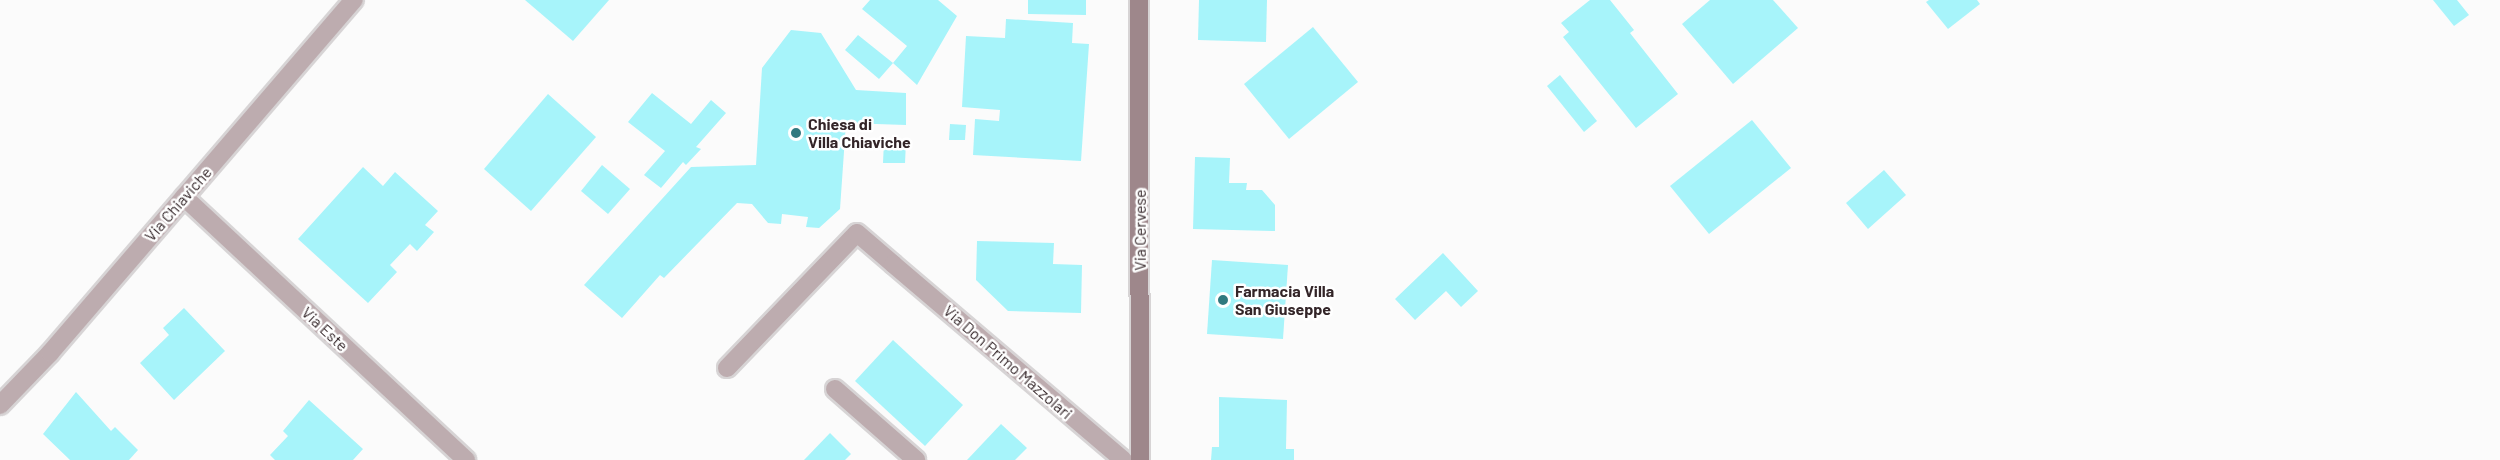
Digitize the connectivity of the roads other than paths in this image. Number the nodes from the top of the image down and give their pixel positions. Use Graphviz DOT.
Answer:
graph roads {
  1 [pos="354,0"];
  2 [pos="1139,0"];
  3 [pos="184,197"];
  4 [pos="727,368"];
  5 [pos="835,389"];
  6 [pos="0,405"];
  7 [pos="466,460"];
  8 [pos="916,460"];
  9 [pos="1123,460"];
  10 [pos="1140,460"];
  1 -- 3 [label="street, Via Chiaviche"];
  2 -- 10 [label="main road, Via Cervese"];
  3 -- 6 [label="street, Via Chiaviche"];
  3 -- 7 [label="street, Via Este"];
  4 -- 9 [label="street, Via Don Primo Mazzolari"];
  5 -- 8 [label="street"];
}
